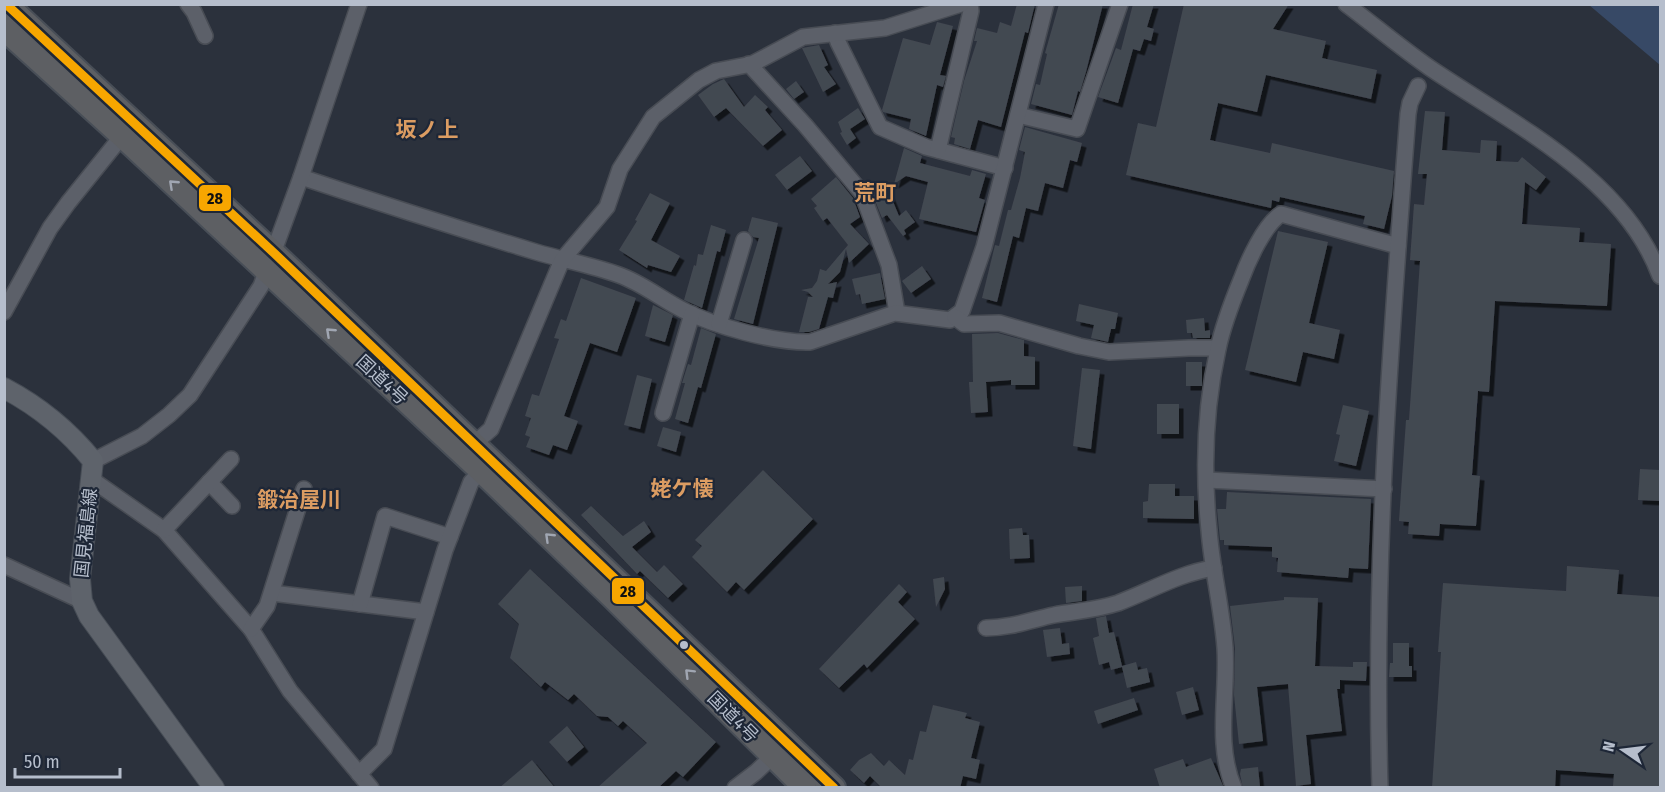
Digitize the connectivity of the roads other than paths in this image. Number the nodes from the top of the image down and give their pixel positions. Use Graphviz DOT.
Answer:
graph roads {
  1 [pos="6,4"];
  2 [pos="188,4"];
  3 [pos="359,4"];
  4 [pos="961,4"];
  5 [pos="970,4"];
  6 [pos="1046,4"];
  7 [pos="1120,4"];
  8 [pos="1346,4"];
  9 [pos="4,29"];
  10 [pos="835,33"];
  11 [pos="205,36"];
  12 [pos="749,64"];
  13 [pos="1418,86"];
  14 [pos="1018,115"];
  15 [pos="122,136"];
  16 [pos="938,150"];
  17 [pos="1005,168"];
  18 [pos="301,177"];
  19 [pos="744,240"];
  20 [pos="1398,246"];
  21 [pos="562,260"];
  22 [pos="270,263"];
  23 [pos="1660,276"];
  24 [pos="4,312"];
  25 [pos="897,313"];
  26 [pos="692,314"];
  27 [pos="955,317"];
  28 [pos="719,324"];
  29 [pos="1218,348"];
  30 [pos="4,388"];
  31 [pos="663,413"];
  32 [pos="475,443"];
  33 [pos="231,459"];
  34 [pos="92,470"];
  35 [pos="481,471"];
  36 [pos="1207,480"];
  37 [pos="209,482"];
  38 [pos="304,489"];
  39 [pos="1384,489"];
  40 [pos="232,506"];
  41 [pos="164,530"];
  42 [pos="450,537"];
  43 [pos="4,566"];
  44 [pos="1214,568"];
  45 [pos="272,593"];
  46 [pos="82,601"];
  47 [pos="360,603"];
  48 [pos="426,612"];
  49 [pos="986,628"];
  50 [pos="251,629"];
  51 [pos="780,749"];
  52 [pos="359,774"];
  53 [pos="214,788"];
  54 [pos="371,788"];
  55 [pos="735,788"];
  56 [pos="805,788"];
  57 [pos="834,788"];
  58 [pos="1234,788"];
  59 [pos="1380,788"];
  1 -- 22 [label="highway, 国道4号"];
  2 -- 11 [label="street"];
  3 -- 18 [label="street"];
  4 -- 10 [label="street"];
  5 -- 16 [label="street"];
  6 -- 14 [label="street"];
  7 -- 14 [label="street"];
  8 -- 23 [label="street"];
  9 -- 15 [label="highway, 国道4号"];
  10 -- 12 [label="street"];
  10 -- 16 [label="street"];
  12 -- 21 [label="street"];
  12 -- 25 [label="street"];
  13 -- 20 [label="street"];
  14 -- 17 [label="street"];
  22 -- 15 [label="highway, 国道4号, one-way"];
  15 -- 24 [label="street"];
  16 -- 17 [label="street"];
  17 -- 27 [label="street"];
  18 -- 21 [label="street"];
  18 -- 22 [label="street"];
  19 -- 28 [label="street"];
  20 -- 29 [label="street"];
  20 -- 39 [label="street"];
  21 -- 26 [label="street"];
  21 -- 32 [label="street"];
  22 -- 32 [label="highway, 国道4号"];
  22 -- 34 [label="street"];
  35 -- 22 [label="highway, 国道4号, one-way"];
  25 -- 27 [label="street"];
  25 -- 28 [label="street"];
  26 -- 28 [label="street"];
  26 -- 31 [label="street"];
  27 -- 29 [label="street"];
  29 -- 36 [label="street"];
  30 -- 34 [label="main road"];
  32 -- 51 [label="highway, 国道4号"];
  33 -- 37 [label="street"];
  34 -- 41 [label="street"];
  34 -- 46 [label="main road, 国見福島線"];
  35 -- 42 [label="street"];
  51 -- 35 [label="highway, 国道4号, one-way"];
  36 -- 39 [label="street"];
  36 -- 44 [label="street"];
  37 -- 40 [label="street"];
  37 -- 41 [label="street"];
  38 -- 45 [label="street"];
  39 -- 59 [label="street"];
  41 -- 50 [label="street"];
  42 -- 47 [label="street"];
  42 -- 48 [label="street"];
  43 -- 46 [label="street"];
  44 -- 49 [label="street"];
  44 -- 58 [label="street"];
  45 -- 47 [label="street"];
  45 -- 50 [label="street"];
  46 -- 53 [label="main road, 国見福島線"];
  47 -- 48 [label="street"];
  48 -- 52 [label="street"];
  50 -- 52 [label="street"];
  51 -- 55 [label="street"];
  51 -- 56 [label="highway, 国道4号"];
  51 -- 57 [label="highway, 国道4号"];
  52 -- 54 [label="street"];
}
